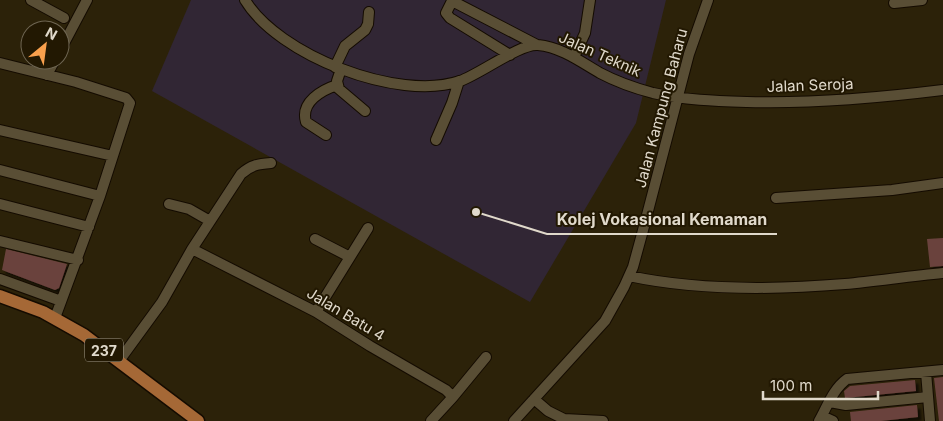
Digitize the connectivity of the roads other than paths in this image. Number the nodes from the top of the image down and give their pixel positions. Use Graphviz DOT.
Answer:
graph roads {
  1 [pos="31,0"];
  2 [pos="87,0"];
  3 [pos="245,0"];
  4 [pos="590,0"];
  5 [pos="708,0"];
  6 [pos="922,0"];
  7 [pos="894,3"];
  8 [pos="369,12"];
  9 [pos="64,18"];
  10 [pos="70,32"];
  11 [pos="537,44"];
  12 [pos="510,54"];
  13 [pos="574,57"];
  14 [pos="0,64"];
  15 [pos="338,68"];
  16 [pos="50,70"];
  17 [pos="47,75"];
  18 [pos="459,81"];
  19 [pos="337,84"];
  20 [pos="943,90"];
  21 [pos="677,97"];
  22 [pos="365,111"];
  23 [pos="0,130"];
  24 [pos="326,135"];
  25 [pos="436,140"];
  26 [pos="113,156"];
  27 [pos="272,163"];
  28 [pos="0,170"];
  29 [pos="943,183"];
  30 [pos="100,196"];
  31 [pos="776,198"];
  32 [pos="0,204"];
  33 [pos="169,204"];
  34 [pos="210,221"];
  35 [pos="89,227"];
  36 [pos="368,228"];
  37 [pos="315,239"];
  38 [pos="0,241"];
  39 [pos="192,249"];
  40 [pos="350,257"];
  41 [pos="78,260"];
  42 [pos="943,273"];
  43 [pos="629,276"];
  44 [pos="0,279"];
  45 [pos="0,296"];
  46 [pos="61,301"];
  47 [pos="316,312"];
  48 [pos="55,318"];
  49 [pos="486,357"];
  50 [pos="119,361"];
  51 [pos="943,370"];
  52 [pos="926,372"];
  53 [pos="453,397"];
  54 [pos="928,397"];
  55 [pos="534,399"];
  56 [pos="830,402"];
  57 [pos="821,418"];
  58 [pos="198,421"];
  59 [pos="431,421"];
  60 [pos="514,421"];
  61 [pos="603,421"];
  62 [pos="833,421"];
  63 [pos="930,421"];
  1 -- 9 [label="street"];
  2 -- 10 [label="street"];
  3 -- 15 [label="street, Jalan Teknik"];
  4 -- 13 [label="street"];
  5 -- 21 [label="street, Jalan Kampung Baharu"];
  6 -- 7 [label="street"];
  8 -- 15 [label="street"];
  11 -- 12 [label="street, Jalan Teknik"];
  11 -- 12 [label="street"];
  11 -- 13 [label="street, Jalan Teknik"];
  12 -- 18 [label="street, Jalan Teknik"];
  13 -- 21 [label="street, Jalan Teknik"];
  14 -- 17 [label="street"];
  15 -- 18 [label="street, Jalan Teknik"];
  15 -- 19 [label="street"];
  16 -- 17 [label="street"];
  17 -- 26 [label="street"];
  18 -- 25 [label="street"];
  19 -- 22 [label="street"];
  19 -- 24 [label="street"];
  20 -- 21 [label="street, Jalan Seroja"];
  21 -- 43 [label="street, Jalan Kampung Baharu"];
  23 -- 26 [label="street"];
  26 -- 30 [label="street"];
  27 -- 34 [label="street"];
  28 -- 30 [label="street"];
  29 -- 31 [label="street"];
  30 -- 35 [label="street"];
  32 -- 35 [label="street"];
  33 -- 34 [label="street"];
  34 -- 39 [label="street"];
  35 -- 41 [label="street"];
  36 -- 40 [label="street"];
  37 -- 40 [label="street"];
  38 -- 41 [label="street"];
  39 -- 47 [label="street, Jalan Batu 4"];
  39 -- 50 [label="street"];
  40 -- 47 [label="street"];
  41 -- 46 [label="street"];
  42 -- 43 [label="street"];
  43 -- 55 [label="street, Jalan Kampung Baharu"];
  44 -- 46 [label="street"];
  45 -- 48 [label="main road, 237"];
  46 -- 48 [label="street"];
  47 -- 53 [label="street, Jalan Batu 4"];
  48 -- 50 [label="main road, 237"];
  49 -- 53 [label="street"];
  50 -- 58 [label="main road, 237"];
  51 -- 52 [label="street"];
  52 -- 54 [label="street"];
  52 -- 56 [label="street"];
  53 -- 59 [label="street"];
  54 -- 56 [label="street"];
  54 -- 63 [label="street"];
  55 -- 60 [label="street, Jalan Kampung Baharu"];
  55 -- 61 [label="street"];
  56 -- 57 [label="street"];
  57 -- 62 [label="street"];
}
